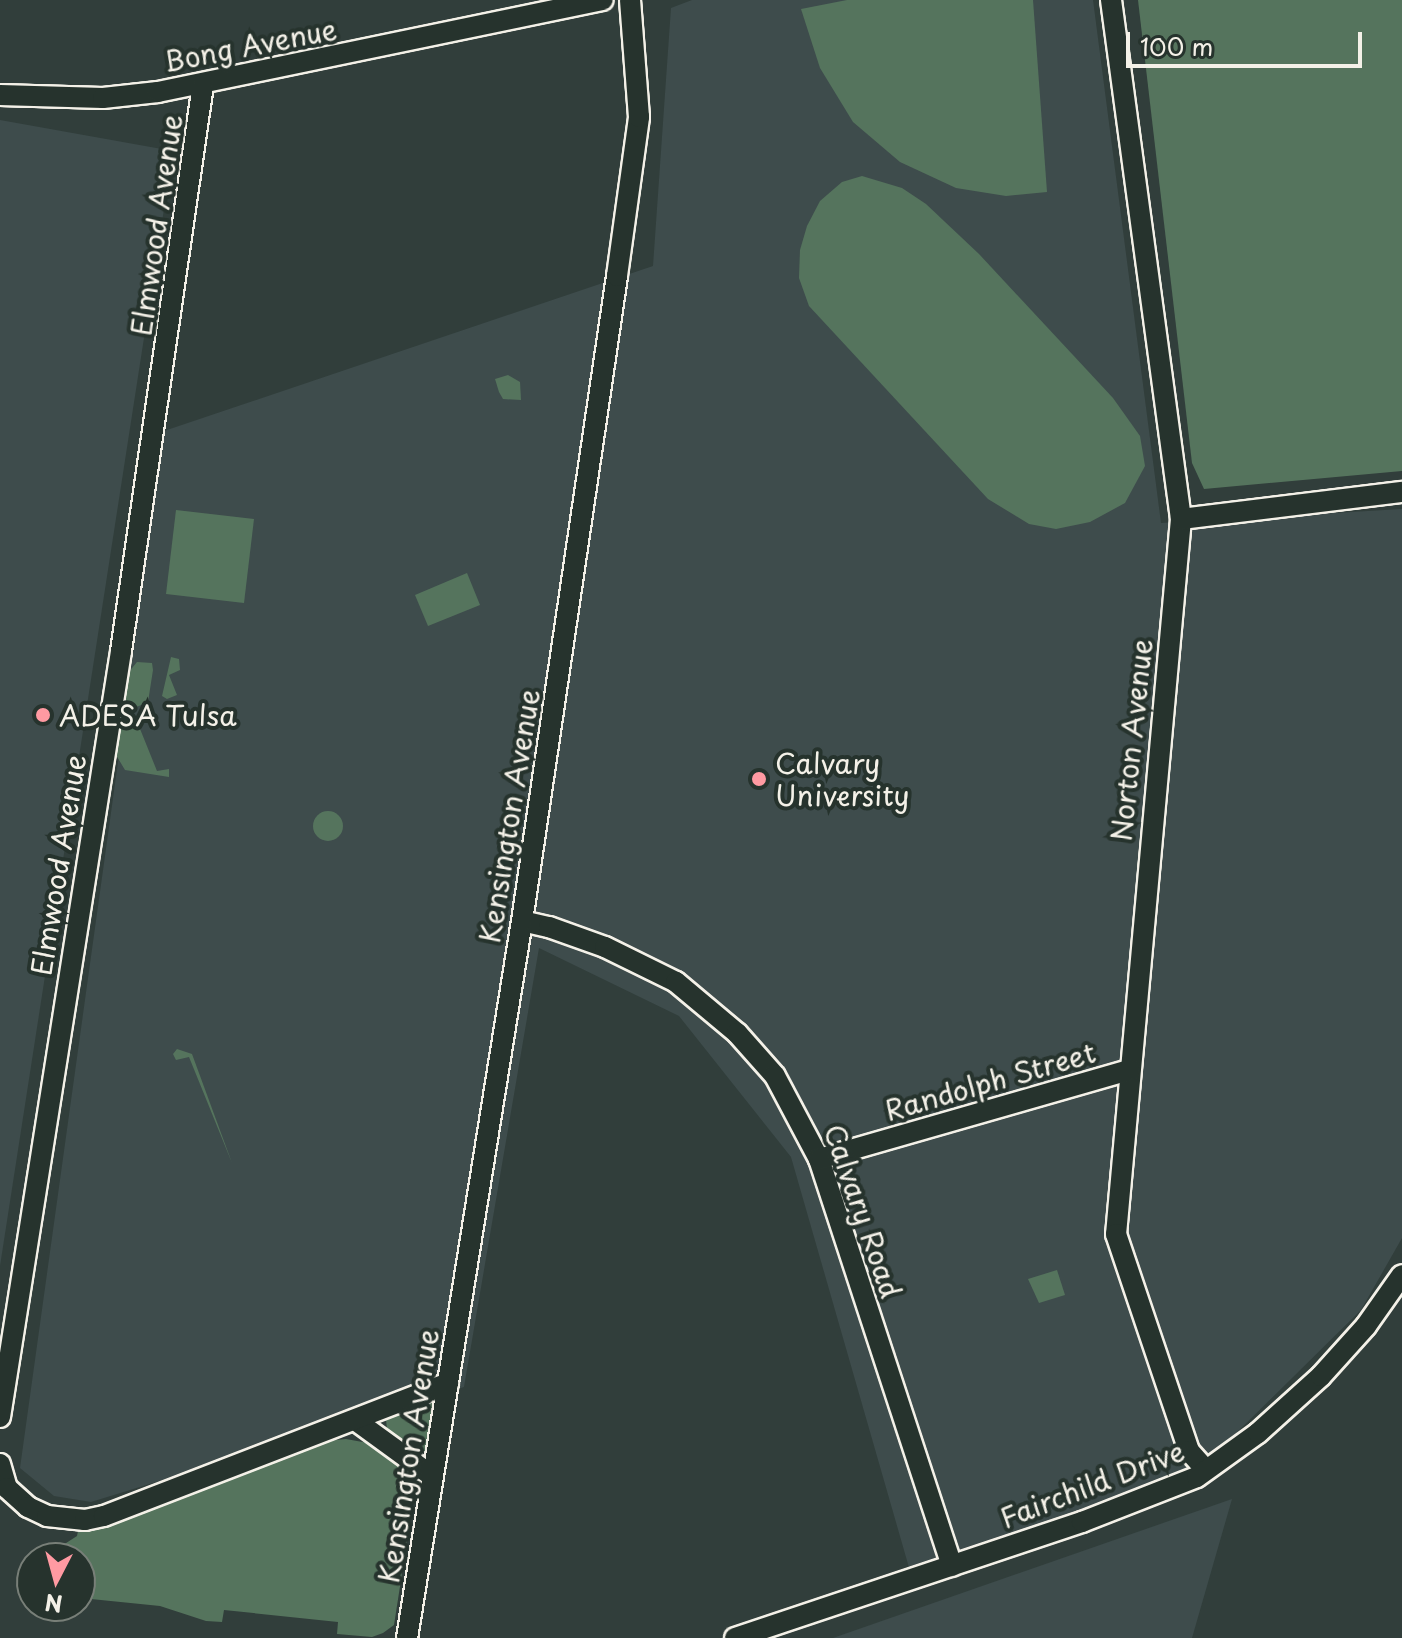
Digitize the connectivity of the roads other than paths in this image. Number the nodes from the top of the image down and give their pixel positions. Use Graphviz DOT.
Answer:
graph roads {
  1 [pos="603,0"];
  2 [pos="630,0"];
  3 [pos="1111,0"];
  4 [pos="203,85"];
  5 [pos="0,95"];
  6 [pos="1402,492"];
  7 [pos="1181,519"];
  8 [pos="522,921"];
  9 [pos="1130,1070"];
  10 [pos="819,1159"];
  11 [pos="1402,1275"];
  12 [pos="448,1383"];
  13 [pos="0,1417"];
  14 [pos="355,1420"];
  15 [pos="0,1464"];
  16 [pos="1206,1470"];
  17 [pos="432,1476"];
  18 [pos="952,1566"];
  19 [pos="407,1638"];
  20 [pos="735,1638"];
  1 -- 4 [label="street, Bong Avenue"];
  2 -- 8 [label="street, Kensington Avenue"];
  3 -- 7 [label="street, Norton Avenue"];
  4 -- 5 [label="street, Bong Avenue"];
  4 -- 13 [label="street, Elmwood Avenue"];
  6 -- 7 [label="street"];
  7 -- 9 [label="street, Norton Avenue"];
  8 -- 10 [label="street, Calvary Road"];
  8 -- 12 [label="street, Kensington Avenue"];
  9 -- 10 [label="street, Randolph Street"];
  9 -- 16 [label="street, Norton Avenue"];
  10 -- 18 [label="street, Calvary Road"];
  11 -- 16 [label="street, Fairchild Drive"];
  12 -- 14 [label="street"];
  12 -- 17 [label="street, Kensington Avenue"];
  14 -- 15 [label="street"];
  14 -- 17 [label="street"];
  16 -- 18 [label="street, Fairchild Drive"];
  17 -- 19 [label="street, Kensington Avenue"];
  18 -- 20 [label="street, Fairchild Drive"];
}
